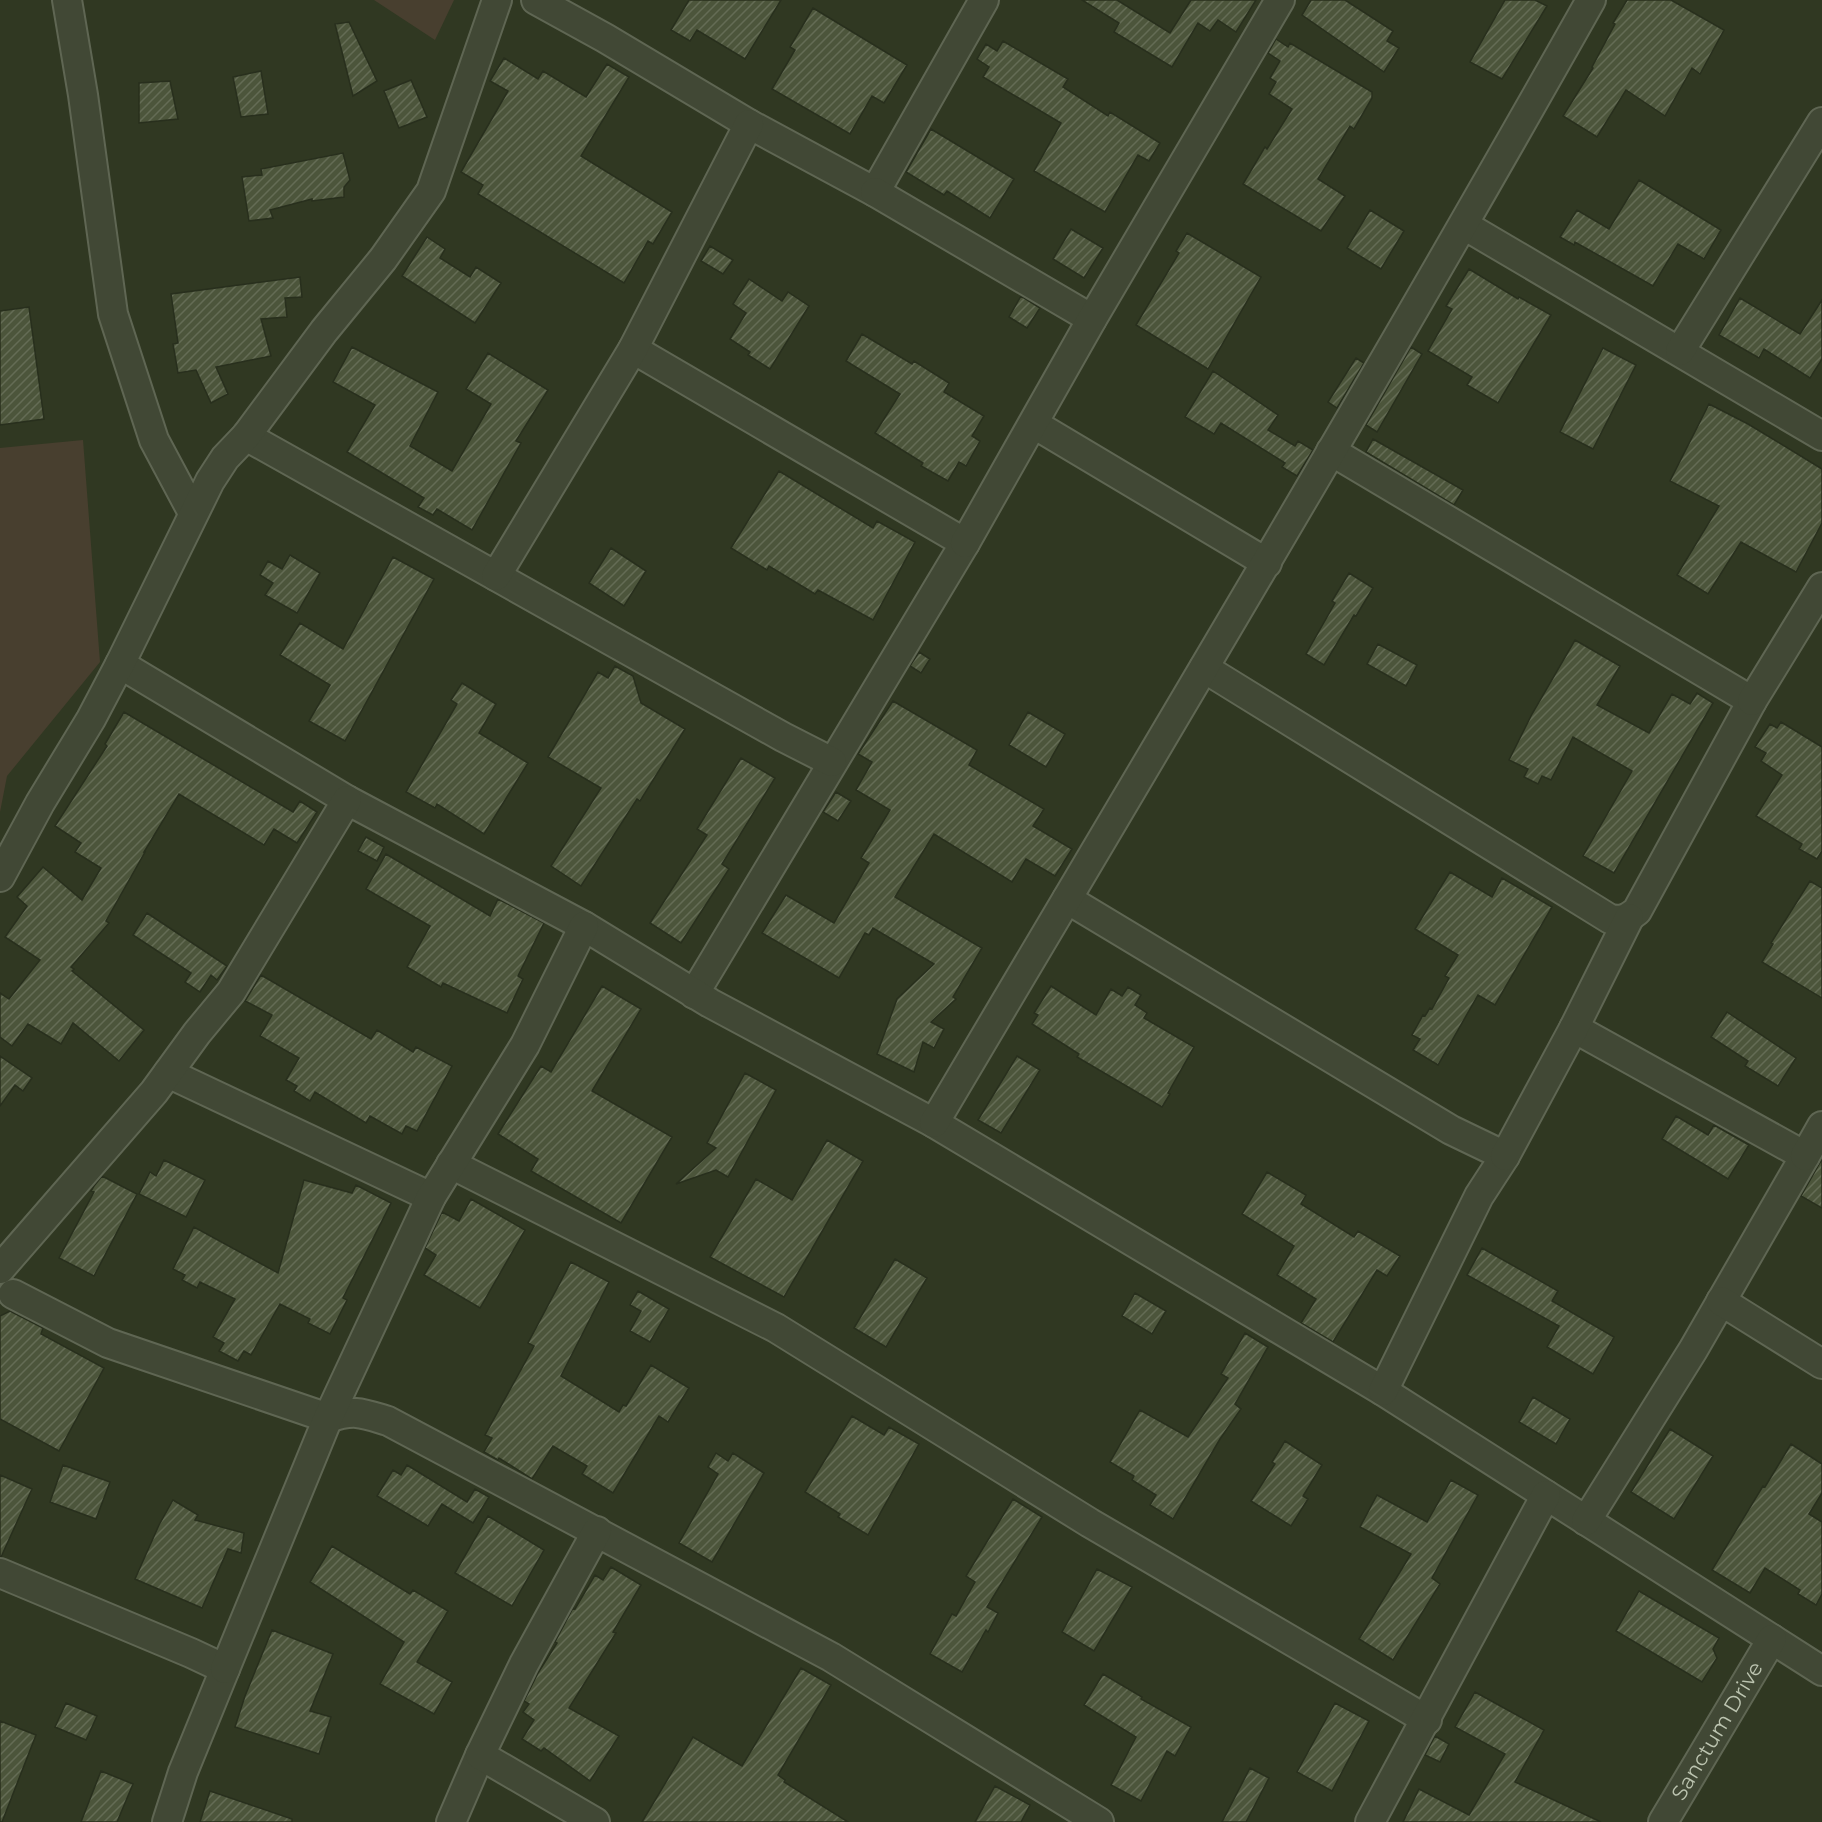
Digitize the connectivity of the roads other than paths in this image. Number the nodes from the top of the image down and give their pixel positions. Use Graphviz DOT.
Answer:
graph roads {
  1 [pos="67,0"];
  2 [pos="498,0"];
  3 [pos="536,0"];
  4 [pos="984,0"];
  5 [pos="1280,0"];
  6 [pos="1591,0"];
  7 [pos="749,124"];
  8 [pos="1821,125"];
  9 [pos="874,192"];
  10 [pos="1464,225"];
  11 [pos="1092,319"];
  12 [pos="633,349"];
  13 [pos="1680,351"];
  14 [pos="1034,424"];
  15 [pos="246,436"];
  16 [pos="1822,436"];
  17 [pos="1331,452"];
  18 [pos="193,513"];
  19 [pos="965,543"];
  20 [pos="1267,563"];
  21 [pos="496,576"];
  22 [pos="1822,587"];
  23 [pos="120,664"];
  24 [pos="1204,668"];
  25 [pos="1752,701"];
  26 [pos="832,762"];
  27 [pos="347,800"];
  28 [pos="0,877"];
  29 [pos="1067,899"];
  30 [pos="1629,918"];
  31 [pos="584,926"];
  32 [pos="694,994"];
  33 [pos="1574,1028"];
  34 [pos="168,1073"];
  35 [pos="934,1124"];
  36 [pos="1822,1126"];
  37 [pos="1505,1156"];
  38 [pos="1805,1156"];
  39 [pos="451,1164"];
  40 [pos="431,1197"];
  41 [pos="0,1269"];
  42 [pos="4,1294"];
  43 [pos="1721,1301"];
  44 [pos="1822,1364"];
  45 [pos="1383,1390"];
  46 [pos="328,1418"];
  47 [pos="1546,1495"];
  48 [pos="1586,1521"];
  49 [pos="597,1531"];
  50 [pos="0,1573"];
  51 [pos="1772,1639"];
  52 [pos="225,1670"];
  53 [pos="1822,1671"];
  54 [pos="1426,1720"];
  55 [pos="480,1755"];
  56 [pos="1097,1821"];
  57 [pos="167,1822"];
  58 [pos="451,1822"];
  59 [pos="595,1822"];
  60 [pos="1370,1822"];
  61 [pos="1663,1822"];
  1 -- 18 [label="street"];
  2 -- 15 [label="street"];
  3 -- 7 [label="street"];
  4 -- 9 [label="street"];
  5 -- 11 [label="street"];
  6 -- 10 [label="street"];
  7 -- 9 [label="street"];
  7 -- 12 [label="street"];
  8 -- 13 [label="street"];
  9 -- 11 [label="street"];
  10 -- 13 [label="street"];
  10 -- 17 [label="street"];
  11 -- 14 [label="street"];
  12 -- 19 [label="street"];
  12 -- 21 [label="street"];
  13 -- 16 [label="street"];
  14 -- 19 [label="street"];
  14 -- 20 [label="street"];
  15 -- 18 [label="street"];
  15 -- 21 [label="street"];
  17 -- 20 [label="street"];
  17 -- 25 [label="street"];
  18 -- 23 [label="street"];
  19 -- 26 [label="street"];
  20 -- 24 [label="street"];
  21 -- 26 [label="street"];
  22 -- 25 [label="street"];
  23 -- 27 [label="street"];
  23 -- 28 [label="street"];
  24 -- 29 [label="street"];
  24 -- 30 [label="street"];
  25 -- 30 [label="street"];
  26 -- 32 [label="street"];
  27 -- 31 [label="street"];
  27 -- 34 [label="street"];
  29 -- 35 [label="street"];
  29 -- 37 [label="street"];
  30 -- 33 [label="street"];
  31 -- 32 [label="street"];
  31 -- 39 [label="street"];
  32 -- 35 [label="street"];
  33 -- 37 [label="street"];
  33 -- 38 [label="street"];
  34 -- 40 [label="street"];
  34 -- 41 [label="street"];
  35 -- 45 [label="street"];
  36 -- 38 [label="street"];
  37 -- 45 [label="street"];
  38 -- 43 [label="street"];
  39 -- 40 [label="street"];
  39 -- 54 [label="street"];
  40 -- 46 [label="street"];
  42 -- 46 [label="street"];
  43 -- 44 [label="street"];
  43 -- 48 [label="street"];
  45 -- 47 [label="street"];
  46 -- 49 [label="street"];
  46 -- 52 [label="street"];
  47 -- 48 [label="street"];
  47 -- 54 [label="street"];
  48 -- 51 [label="street"];
  49 -- 55 [label="street"];
  49 -- 56 [label="street"];
  50 -- 52 [label="street"];
  51 -- 53 [label="street"];
  51 -- 61 [label="street, Sanctum Drive"];
  52 -- 57 [label="street"];
  54 -- 60 [label="street"];
  55 -- 58 [label="street"];
  55 -- 59 [label="street"];
}
